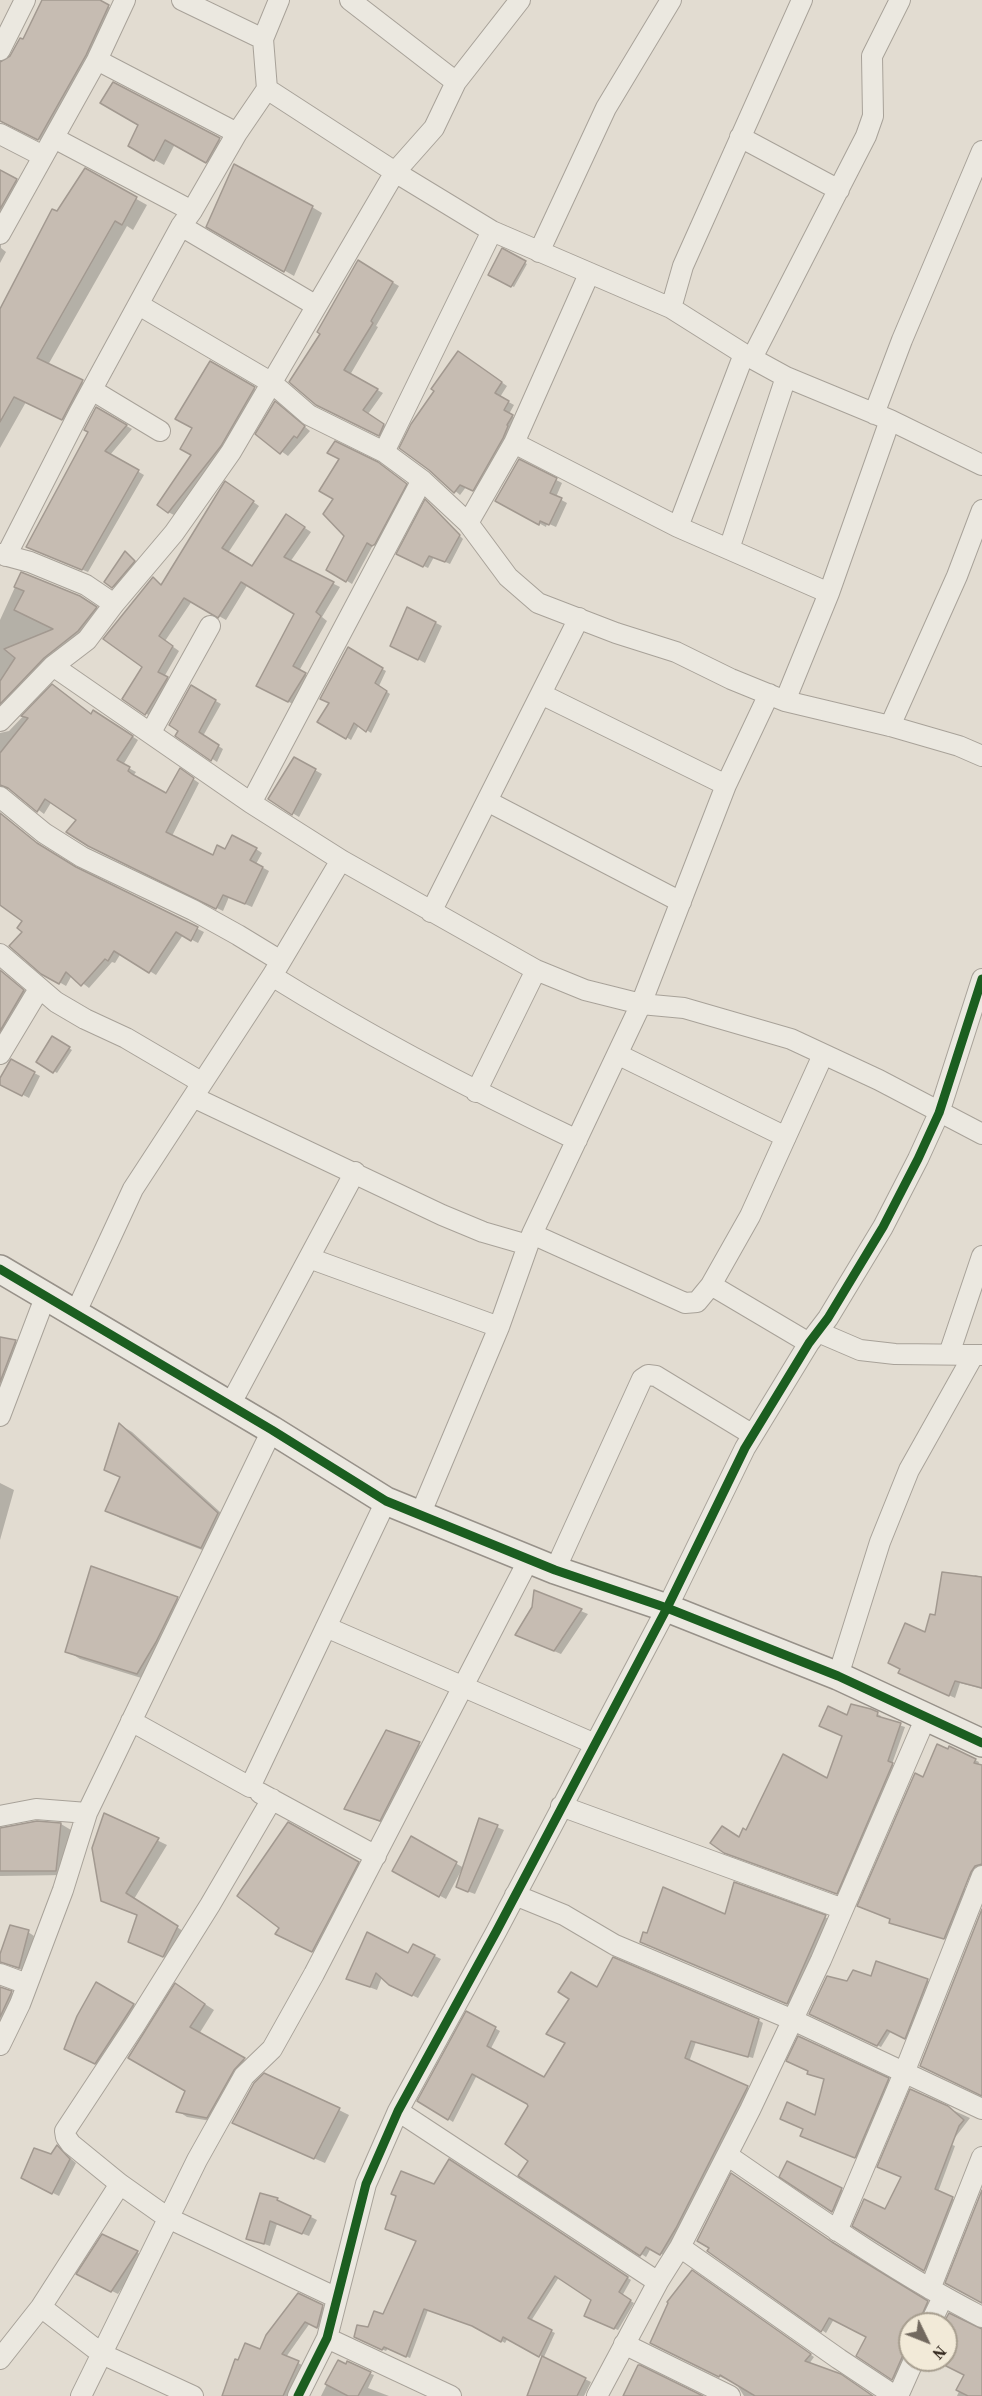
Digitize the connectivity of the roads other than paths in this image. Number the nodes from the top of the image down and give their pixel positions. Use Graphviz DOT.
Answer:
graph roads {
  1 [pos="25,0"];
  2 [pos="124,0"];
  3 [pos="182,0"];
  4 [pos="279,0"];
  5 [pos="350,0"];
  6 [pos="520,0"];
  7 [pos="671,0"];
  8 [pos="802,0"];
  9 [pos="900,0"];
  10 [pos="263,39"];
  11 [pos="0,50"];
  12 [pos="97,60"];
  13 [pos="456,82"];
  14 [pos="267,89"];
  15 [pos="237,133"];
  16 [pos="0,134"];
  17 [pos="740,137"];
  18 [pos="54,138"];
  19 [pos="982,152"];
  20 [pos="43,156"];
  21 [pos="395,172"];
  22 [pos="839,190"];
  23 [pos="187,219"];
  24 [pos="492,231"];
  25 [pos="0,234"];
  26 [pos="539,252"];
  27 [pos="589,274"];
  28 [pos="140,304"];
  29 [pos="315,305"];
  30 [pos="671,308"];
  31 [pos="748,356"];
  32 [pos="786,376"];
  33 [pos="272,383"];
  34 [pos="92,390"];
  35 [pos="882,417"];
  36 [pos="160,431"];
  37 [pos="514,443"];
  38 [pos="384,452"];
  39 [pos="982,465"];
  40 [pos="422,480"];
  41 [pos="982,510"];
  42 [pos="468,523"];
  43 [pos="678,526"];
  44 [pos="729,549"];
  45 [pos="3,555"];
  46 [pos="829,593"];
  47 [pos="114,604"];
  48 [pos="579,618"];
  49 [pos="210,626"];
  50 [pos="53,666"];
  51 [pos="541,694"];
  52 [pos="777,698"];
  53 [pos="0,721"];
  54 [pos="890,726"];
  55 [pos="151,732"];
  56 [pos="982,756"];
  57 [pos="726,785"];
  58 [pos="0,797"];
  59 [pos="487,801"];
  60 [pos="251,803"];
  61 [pos="341,860"];
  62 [pos="681,902"];
  63 [pos="431,912"];
  64 [pos="0,954"];
  65 [pos="275,968"];
  66 [pos="536,970"];
  67 [pos="982,979"];
  68 [pos="39,989"];
  69 [pos="641,1004"];
  70 [pos="0,1054"];
  71 [pos="823,1054"];
  72 [pos="619,1055"];
  73 [pos="197,1089"];
  74 [pos="476,1092"];
  75 [pos="939,1113"];
  76 [pos="982,1134"];
  77 [pos="786,1137"];
  78 [pos="577,1140"];
  79 [pos="355,1172"];
  80 [pos="530,1239"];
  81 [pos="982,1256"];
  82 [pos="309,1258"];
  83 [pos="0,1269"];
  84 [pos="711,1285"];
  85 [pos="46,1295"];
  86 [pos="76,1312"];
  87 [pos="499,1327"];
  88 [pos="813,1337"];
  89 [pos="949,1354"];
  90 [pos="978,1355"];
  91 [pos="230,1405"];
  92 [pos="0,1416"];
  93 [pos="272,1430"];
  94 [pos="753,1435"];
  95 [pos="386,1501"];
  96 [pos="420,1515"];
  97 [pos="529,1560"];
  98 [pos="555,1570"];
  99 [pos="667,1608"];
  100 [pos="326,1627"];
  101 [pos="838,1676"];
  102 [pos="464,1687"];
  103 [pos="926,1717"];
  104 [pos="131,1721"];
  105 [pos="982,1743"];
  106 [pos="595,1744"];
  107 [pos="250,1787"];
  108 [pos="272,1799"];
  109 [pos="561,1806"];
  110 [pos="87,1813"];
  111 [pos="0,1816"];
  112 [pos="376,1856"];
  113 [pos="982,1876"];
  114 [pos="515,1895"];
  115 [pos="843,1909"];
  116 [pos="0,1974"];
  117 [pos="27,1984"];
  118 [pos="793,2020"];
  119 [pos="0,2045"];
  120 [pos="904,2073"];
  121 [pos="982,2109"];
  122 [pos="398,2111"];
  123 [pos="727,2155"];
  124 [pos="982,2157"];
  125 [pos="120,2184"];
  126 [pos="168,2218"];
  127 [pos="837,2231"];
  128 [pos="680,2247"];
  129 [pos="658,2282"];
  130 [pos="936,2293"];
  131 [pos="337,2298"];
  132 [pos="41,2307"];
  133 [pos="932,2312"];
  134 [pos="982,2317"];
  135 [pos="327,2338"];
  136 [pos="624,2344"];
  137 [pos="102,2355"];
  138 [pos="0,2359"];
  139 [pos="908,2372"];
  140 [pos="81,2396"];
  141 [pos="193,2396"];
  142 [pos="298,2396"];
  143 [pos="451,2396"];
  144 [pos="597,2396"];
  145 [pos="730,2396"];
  146 [pos="896,2396"];
  1 -- 11 [label="street"];
  2 -- 12 [label="street"];
  3 -- 10 [label="street"];
  4 -- 10 [label="street"];
  5 -- 13 [label="street"];
  6 -- 13 [label="street"];
  7 -- 26 [label="street"];
  8 -- 17 [label="street"];
  9 -- 22 [label="street"];
  10 -- 14 [label="street"];
  12 -- 15 [label="street"];
  12 -- 18 [label="street"];
  13 -- 21 [label="street"];
  14 -- 15 [label="street"];
  14 -- 21 [label="street"];
  15 -- 23 [label="street"];
  16 -- 20 [label="street"];
  17 -- 22 [label="street"];
  17 -- 30 [label="street"];
  18 -- 20 [label="street"];
  18 -- 23 [label="street"];
  19 -- 35 [label="street"];
  20 -- 25 [label="street"];
  21 -- 24 [label="street"];
  21 -- 29 [label="street"];
  22 -- 31 [label="street"];
  23 -- 28 [label="street"];
  23 -- 29 [label="street"];
  24 -- 26 [label="street"];
  24 -- 38 [label="street"];
  26 -- 27 [label="street"];
  27 -- 30 [label="street"];
  27 -- 37 [label="street"];
  28 -- 33 [label="street"];
  28 -- 34 [label="street"];
  29 -- 33 [label="street"];
  30 -- 31 [label="street"];
  31 -- 32 [label="street"];
  31 -- 43 [label="street"];
  32 -- 35 [label="street"];
  32 -- 44 [label="street"];
  33 -- 38 [label="street"];
  33 -- 47 [label="street"];
  34 -- 36 [label="street"];
  34 -- 45 [label="street"];
  35 -- 39 [label="street"];
  35 -- 46 [label="street"];
  37 -- 42 [label="street"];
  37 -- 43 [label="street"];
  38 -- 40 [label="street"];
  40 -- 42 [label="street"];
  40 -- 60 [label="street"];
  41 -- 54 [label="street"];
  42 -- 48 [label="street"];
  43 -- 44 [label="street"];
  44 -- 46 [label="street"];
  45 -- 47 [label="street"];
  46 -- 52 [label="street"];
  47 -- 50 [label="street"];
  48 -- 51 [label="street"];
  48 -- 52 [label="street"];
  49 -- 55 [label="street"];
  50 -- 53 [label="street"];
  50 -- 55 [label="street"];
  51 -- 57 [label="street"];
  51 -- 59 [label="street"];
  52 -- 54 [label="street"];
  52 -- 57 [label="street"];
  54 -- 56 [label="street"];
  55 -- 60 [label="street"];
  57 -- 62 [label="street"];
  58 -- 65 [label="street"];
  59 -- 62 [label="street"];
  59 -- 63 [label="street"];
  60 -- 61 [label="street"];
  61 -- 63 [label="street"];
  61 -- 65 [label="street"];
  62 -- 69 [label="street"];
  63 -- 66 [label="street"];
  64 -- 68 [label="street"];
  65 -- 73 [label="street"];
  65 -- 74 [label="street"];
  66 -- 69 [label="street"];
  66 -- 74 [label="street"];
  67 -- 75 [label="street"];
  68 -- 70 [label="street"];
  68 -- 73 [label="street"];
  69 -- 71 [label="street"];
  69 -- 72 [label="street"];
  71 -- 75 [label="street"];
  71 -- 77 [label="street"];
  72 -- 77 [label="street"];
  72 -- 78 [label="street"];
  73 -- 79 [label="street"];
  73 -- 86 [label="street"];
  74 -- 78 [label="street"];
  75 -- 76 [label="street"];
  75 -- 88 [label="street"];
  77 -- 84 [label="street"];
  78 -- 80 [label="street"];
  79 -- 80 [label="street"];
  79 -- 82 [label="street"];
  80 -- 84 [label="street"];
  80 -- 87 [label="street"];
  81 -- 89 [label="street"];
  82 -- 87 [label="street"];
  82 -- 91 [label="street"];
  83 -- 85 [label="street"];
  84 -- 88 [label="street"];
  85 -- 86 [label="street"];
  85 -- 92 [label="street"];
  86 -- 91 [label="street"];
  87 -- 96 [label="street"];
  88 -- 89 [label="street"];
  88 -- 94 [label="street"];
  89 -- 90 [label="street"];
  90 -- 101 [label="street"];
  91 -- 93 [label="street"];
  93 -- 95 [label="street"];
  93 -- 104 [label="street"];
  94 -- 98 [label="street"];
  94 -- 99 [label="street"];
  95 -- 96 [label="street"];
  95 -- 100 [label="street"];
  96 -- 97 [label="street"];
  97 -- 98 [label="street"];
  97 -- 102 [label="street"];
  98 -- 99 [label="street"];
  99 -- 101 [label="street"];
  99 -- 106 [label="street"];
  100 -- 102 [label="street"];
  100 -- 107 [label="street"];
  101 -- 103 [label="street"];
  102 -- 106 [label="street"];
  102 -- 112 [label="street"];
  103 -- 105 [label="street"];
  103 -- 115 [label="street"];
  104 -- 107 [label="street"];
  104 -- 110 [label="street"];
  106 -- 109 [label="street"];
  107 -- 108 [label="street"];
  108 -- 112 [label="street"];
  108 -- 125 [label="street"];
  109 -- 114 [label="street"];
  109 -- 115 [label="street"];
  110 -- 111 [label="street"];
  110 -- 117 [label="street"];
  112 -- 126 [label="street"];
  113 -- 120 [label="street"];
  114 -- 118 [label="street"];
  114 -- 122 [label="street"];
  115 -- 118 [label="street"];
  116 -- 117 [label="street"];
  117 -- 119 [label="street"];
  118 -- 120 [label="street"];
  118 -- 123 [label="street"];
  120 -- 121 [label="street"];
  120 -- 127 [label="street"];
  122 -- 129 [label="street"];
  122 -- 131 [label="street"];
  123 -- 127 [label="street"];
  123 -- 128 [label="street"];
  124 -- 130 [label="street"];
  125 -- 126 [label="street"];
  125 -- 132 [label="street"];
  126 -- 131 [label="street"];
  126 -- 137 [label="street"];
  127 -- 130 [label="street"];
  128 -- 129 [label="street"];
  128 -- 146 [label="street"];
  129 -- 136 [label="street"];
  130 -- 133 [label="street"];
  130 -- 134 [label="street"];
  131 -- 135 [label="street"];
  132 -- 137 [label="street"];
  132 -- 138 [label="street"];
  135 -- 142 [label="street"];
  135 -- 143 [label="street"];
  136 -- 144 [label="street"];
  136 -- 145 [label="street"];
  137 -- 140 [label="street"];
  137 -- 141 [label="street"];
  139 -- 146 [label="street"];
}
